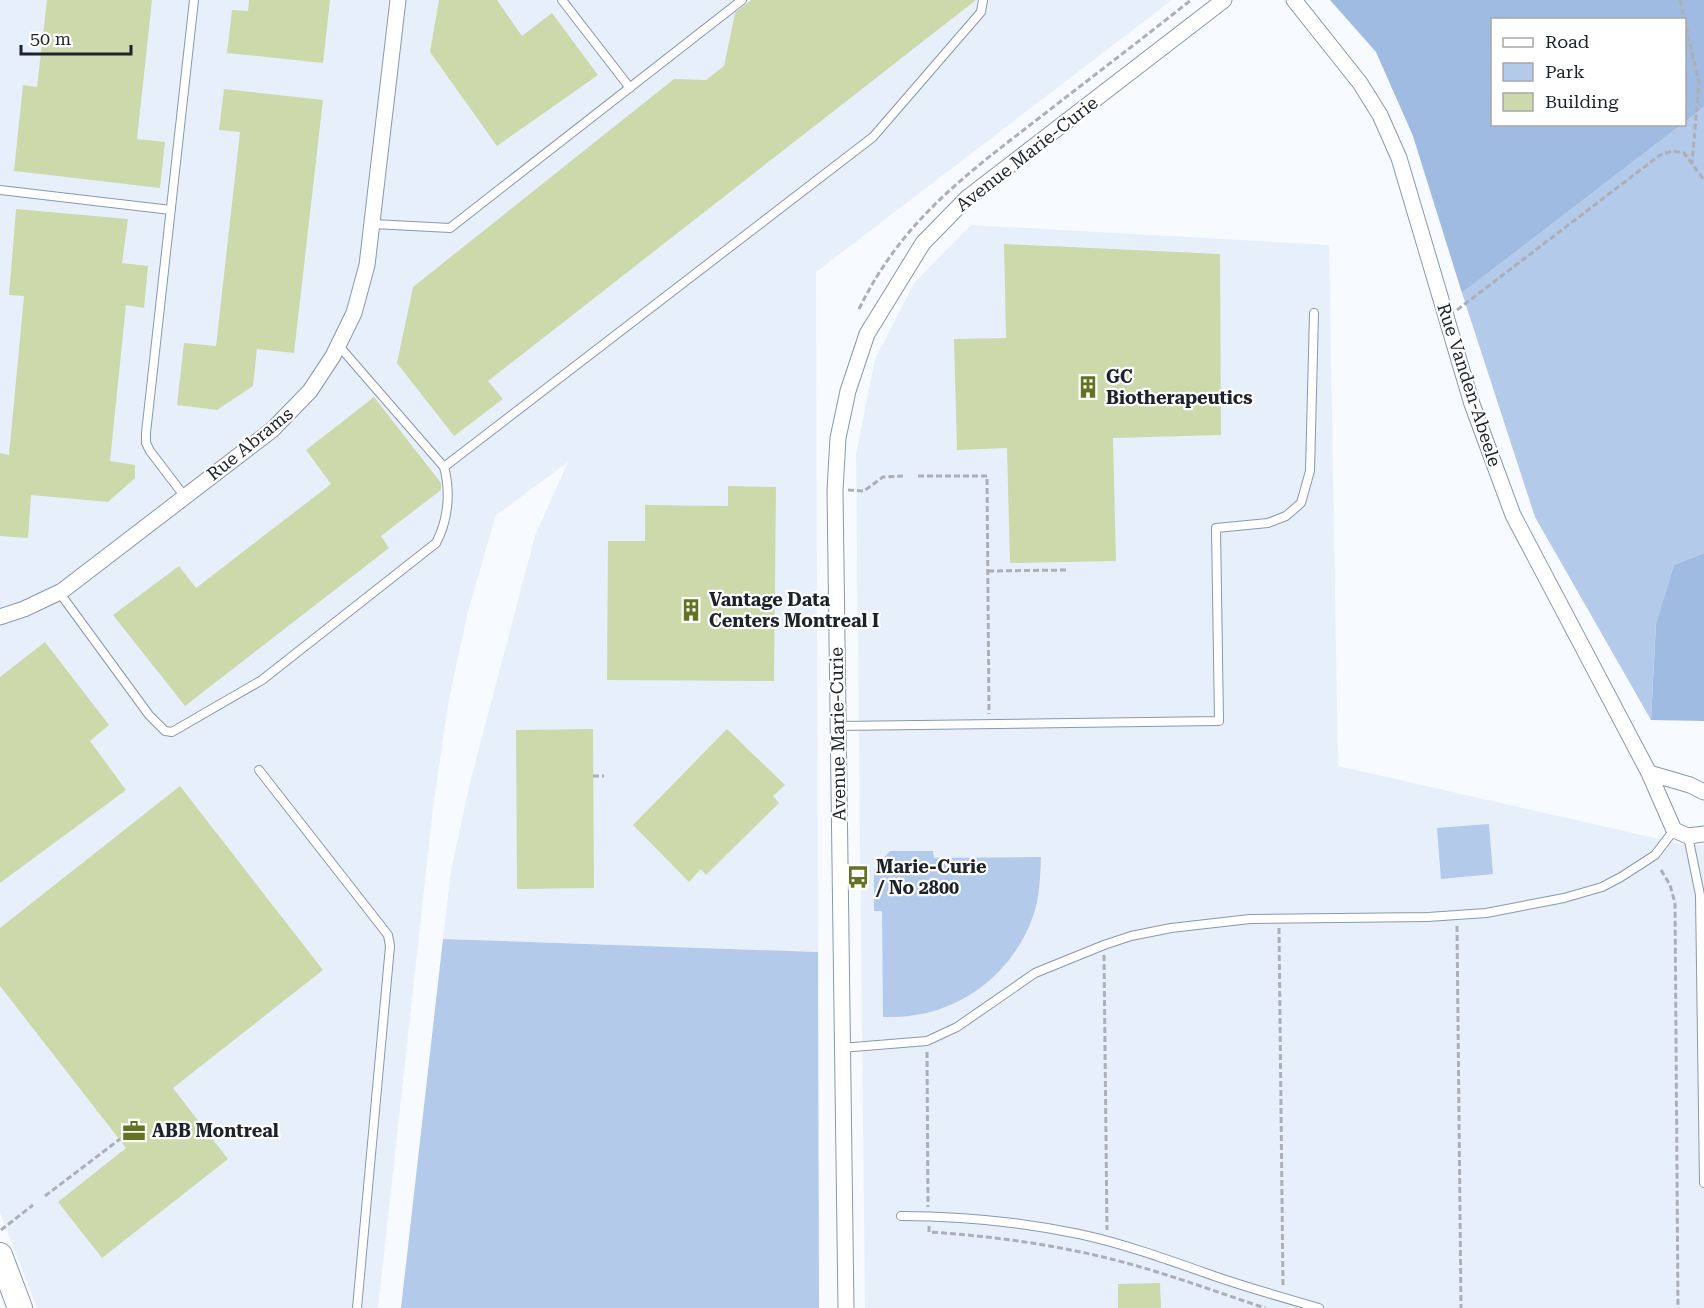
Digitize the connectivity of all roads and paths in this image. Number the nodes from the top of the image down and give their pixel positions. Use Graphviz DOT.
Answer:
graph roads {
  1 [pos="194,0"];
  2 [pos="398,0"];
  3 [pos="562,0"];
  4 [pos="741,0"];
  5 [pos="983,0"];
  6 [pos="1224,0"];
  7 [pos="1294,0"];
  8 [pos="1680,0"];
  9 [pos="1684,18"];
  10 [pos="1686,26"];
  11 [pos="630,88"];
  12 [pos="1692,164"];
  13 [pos="1704,180"];
  14 [pos="0,190"];
  15 [pos="171,210"];
  16 [pos="373,224"];
  17 [pos="1314,313"];
  18 [pos="1446,318"];
  19 [pos="339,346"];
  20 [pos="444,467"];
  21 [pos="903,476"];
  22 [pos="918,476"];
  23 [pos="835,490"];
  24 [pos="185,496"];
  25 [pos="1069,570"];
  26 [pos="988,571"];
  27 [pos="59,592"];
  28 [pos="0,617"];
  29 [pos="989,724"];
  30 [pos="838,726"];
  31 [pos="259,770"];
  32 [pos="1649,773"];
  33 [pos="593,776"];
  34 [pos="604,776"];
  35 [pos="1704,792"];
  36 [pos="1674,830"];
  37 [pos="1704,834"];
  38 [pos="1688,836"];
  39 [pos="1661,870"];
  40 [pos="1457,915"];
  41 [pos="1279,919"];
  42 [pos="1104,945"];
  43 [pos="927,1041"];
  44 [pos="841,1048"];
  45 [pos="120,1140"];
  46 [pos="1704,1183"];
  47 [pos="45,1196"];
  48 [pos="33,1205"];
  49 [pos="928,1209"];
  50 [pos="902,1216"];
  51 [pos="1,1230"];
  52 [pos="929,1232"];
  53 [pos="1107,1241"];
  54 [pos="0,1255"];
  55 [pos="1283,1298"];
  56 [pos="20,1308"];
  57 [pos="357,1308"];
  58 [pos="846,1308"];
  59 [pos="1265,1308"];
  60 [pos="1319,1308"];
  61 [pos="1461,1308"];
  62 [pos="1678,1308"];
  1 -- 15 [label="lane"];
  2 -- 16 [label="street, Rue Abrams"];
  3 -- 11 [label="lane"];
  4 -- 11 [label="lane"];
  5 -- 20 [label="lane"];
  6 -- 23 [label="street, Avenue Marie-Curie"];
  7 -- 18 [label="street, Rue Vanden-Abeele"];
  8 -- 9 [label="path"];
  10 -- 12 [label="path"];
  11 -- 16 [label="lane"];
  12 -- 13 [label="path"];
  12 -- 18 [label="path"];
  14 -- 15 [label="lane"];
  15 -- 24 [label="lane"];
  16 -- 19 [label="street, Rue Abrams"];
  17 -- 29 [label="lane"];
  18 -- 32 [label="street, Rue Vanden-Abeele"];
  19 -- 20 [label="lane"];
  19 -- 24 [label="street, Rue Abrams"];
  20 -- 27 [label="lane"];
  21 -- 23 [label="path"];
  22 -- 26 [label="path"];
  23 -- 30 [label="street, Avenue Marie-Curie"];
  24 -- 27 [label="street, Rue Abrams"];
  25 -- 26 [label="path"];
  26 -- 29 [label="path"];
  27 -- 28 [label="street, Rue Abrams"];
  29 -- 30 [label="lane"];
  30 -- 44 [label="street, Avenue Marie-Curie"];
  31 -- 57 [label="lane"];
  32 -- 35 [label="street"];
  32 -- 36 [label="street, Rue Vanden-Abeele"];
  33 -- 34 [label="path"];
  36 -- 38 [label="street"];
  36 -- 40 [label="lane"];
  37 -- 38 [label="street"];
  38 -- 46 [label="lane"];
  39 -- 62 [label="path"];
  40 -- 41 [label="lane"];
  40 -- 61 [label="path"];
  41 -- 42 [label="lane"];
  41 -- 55 [label="path"];
  42 -- 43 [label="lane"];
  42 -- 53 [label="path"];
  43 -- 44 [label="lane"];
  43 -- 49 [label="path"];
  44 -- 58 [label="street, Avenue Marie-Curie"];
  45 -- 47 [label="path"];
  48 -- 51 [label="path"];
  50 -- 53 [label="lane"];
  52 -- 59 [label="path"];
  53 -- 55 [label="lane"];
  54 -- 56 [label="main road"];
  55 -- 60 [label="lane"];
}
